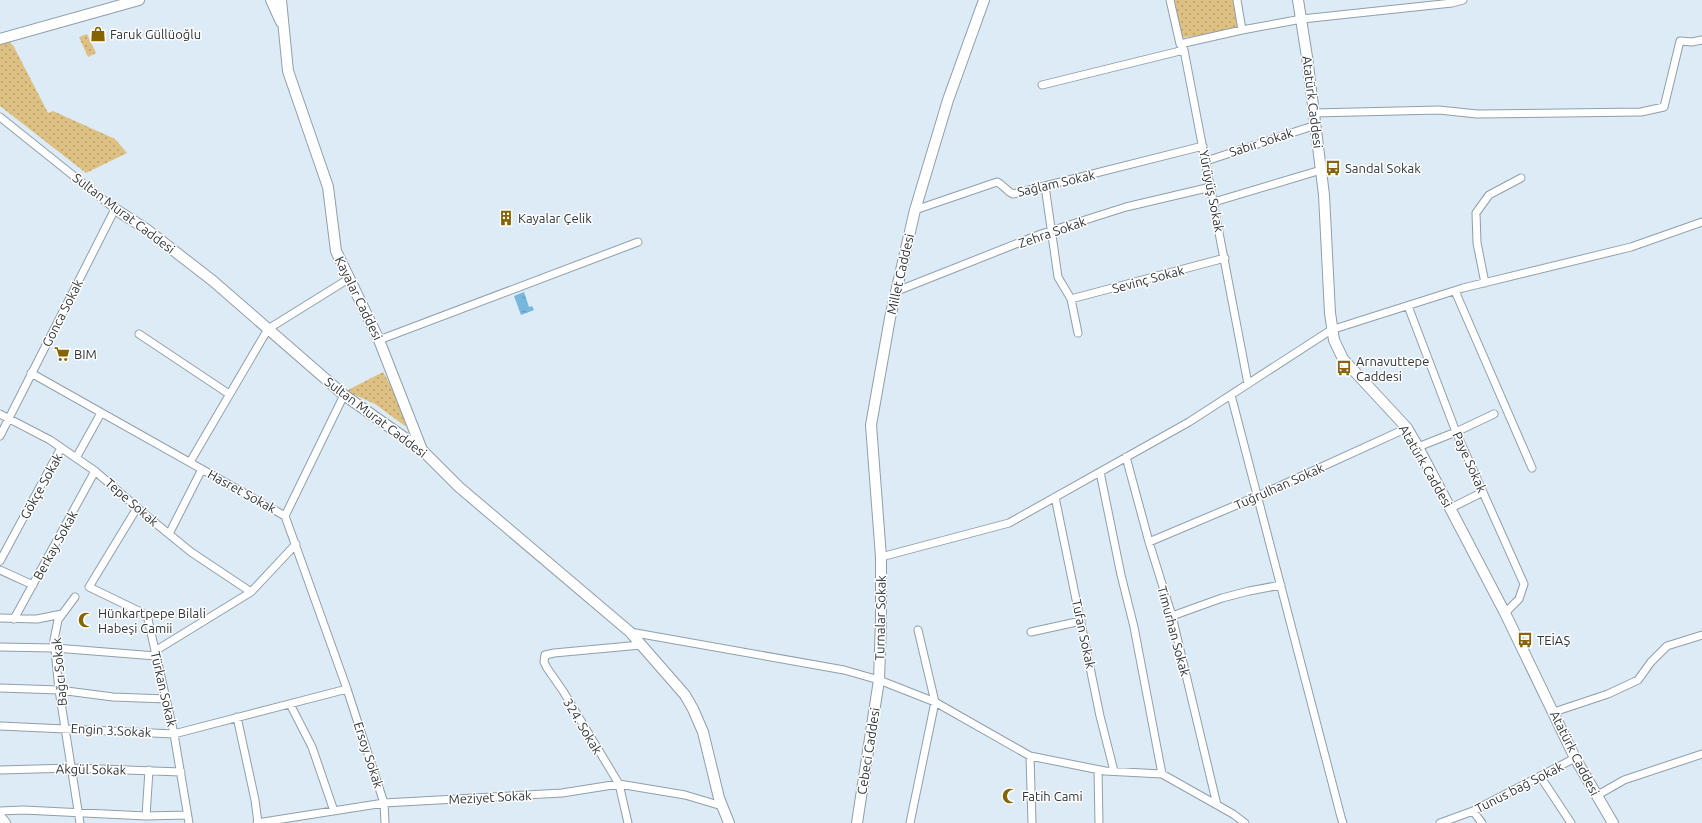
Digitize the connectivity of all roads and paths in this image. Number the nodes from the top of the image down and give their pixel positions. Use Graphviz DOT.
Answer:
graph roads {
  1 [pos="270,0"];
  2 [pos="281,0"];
  3 [pos="984,0"];
  4 [pos="1170,0"];
  5 [pos="1237,0"];
  6 [pos="1298,0"];
  7 [pos="1463,0"];
  8 [pos="137,1"];
  9 [pos="1302,19"];
  10 [pos="284,27"];
  11 [pos="1242,30"];
  12 [pos="0,39"];
  13 [pos="1702,40"];
  14 [pos="1182,47"];
  15 [pos="1042,85"];
  16 [pos="1314,113"];
  17 [pos="0,117"];
  18 [pos="1316,124"];
  19 [pos="1203,146"];
  20 [pos="1206,161"];
  21 [pos="1321,170"];
  22 [pos="1521,178"];
  23 [pos="1045,186"];
  24 [pos="1211,187"];
  25 [pos="1214,202"];
  26 [pos="115,209"];
  27 [pos="915,210"];
  28 [pos="1702,222"];
  29 [pos="1050,231"];
  30 [pos="638,242"];
  31 [pos="1225,258"];
  32 [pos="350,278"];
  33 [pos="1485,283"];
  34 [pos="897,291"];
  35 [pos="1455,291"];
  36 [pos="1071,300"];
  37 [pos="1408,306"];
  38 [pos="268,330"];
  39 [pos="1331,330"];
  40 [pos="1078,333"];
  41 [pos="139,334"];
  42 [pos="379,340"];
  43 [pos="31,373"];
  44 [pos="1248,384"];
  45 [pos="229,394"];
  46 [pos="344,395"];
  47 [pos="1231,395"];
  48 [pos="101,413"];
  49 [pos="0,414"];
  50 [pos="1494,414"];
  51 [pos="8,417"];
  52 [pos="1407,428"];
  53 [pos="1456,432"];
  54 [pos="0,436"];
  55 [pos="1418,447"];
  56 [pos="61,448"];
  57 [pos="422,450"];
  58 [pos="1126,457"];
  59 [pos="190,462"];
  60 [pos="1532,468"];
  61 [pos="202,469"];
  62 [pos="95,470"];
  63 [pos="1100,472"];
  64 [pos="1483,492"];
  65 [pos="1258,496"];
  66 [pos="1056,497"];
  67 [pos="137,508"];
  68 [pos="1451,508"];
  69 [pos="286,516"];
  70 [pos="169,534"];
  71 [pos="1149,542"];
  72 [pos="296,544"];
  73 [pos="880,557"];
  74 [pos="0,561"];
  75 [pos="0,570"];
  76 [pos="33,585"];
  77 [pos="1281,585"];
  78 [pos="251,592"];
  79 [pos="75,597"];
  80 [pos="1505,613"];
  81 [pos="62,614"];
  82 [pos="1172,616"];
  83 [pos="0,618"];
  84 [pos="14,619"];
  85 [pos="1081,622"];
  86 [pos="918,630"];
  87 [pos="630,632"];
  88 [pos="1031,632"];
  89 [pos="1702,635"];
  90 [pos="641,645"];
  91 [pos="0,647"];
  92 [pos="55,648"];
  93 [pos="155,654"];
  94 [pos="879,680"];
  95 [pos="0,688"];
  96 [pos="347,689"];
  97 [pos="59,690"];
  98 [pos="166,699"];
  99 [pos="935,702"];
  100 [pos="290,704"];
  101 [pos="1554,712"];
  102 [pos="237,718"];
  103 [pos="0,726"];
  104 [pos="65,728"];
  105 [pos="174,734"];
  106 [pos="1702,754"];
  107 [pos="1030,756"];
  108 [pos="1575,758"];
  109 [pos="72,768"];
  110 [pos="0,770"];
  111 [pos="149,770"];
  112 [pos="1098,770"];
  113 [pos="1114,771"];
  114 [pos="181,772"];
  115 [pos="1162,774"];
  116 [pos="1540,776"];
  117 [pos="619,784"];
  118 [pos="1596,796"];
  119 [pos="384,803"];
  120 [pos="1217,805"];
  121 [pos="722,806"];
  122 [pos="0,811"];
  123 [pos="334,811"];
  124 [pos="1473,811"];
  125 [pos="79,813"];
  126 [pos="1233,814"];
  127 [pos="188,815"];
  128 [pos="146,816"];
  129 [pos="0,817"];
  130 [pos="281,821"];
  131 [pos="4,823"];
  132 [pos="80,823"];
  133 [pos="189,823"];
  134 [pos="257,823"];
  135 [pos="385,823"];
  136 [pos="628,823"];
  137 [pos="729,823"];
  138 [pos="857,823"];
  139 [pos="910,823"];
  140 [pos="1032,823"];
  141 [pos="1099,823"];
  142 [pos="1234,823"];
  143 [pos="1245,823"];
  144 [pos="1344,823"];
  145 [pos="1440,823"];
  146 [pos="1482,823"];
  147 [pos="1571,823"];
  148 [pos="1613,823"];
  1 -- 10 [label="street"];
  2 -- 10 [label="street, Kayalar Caddesi"];
  3 -- 27 [label="street, Millet Caddesi"];
  4 -- 14 [label="street, Yürüyüş Sokak"];
  5 -- 11 [label="street"];
  6 -- 9 [label="street, Atatürk Caddesi"];
  7 -- 9 [label="street"];
  8 -- 12 [label="street"];
  9 -- 11 [label="street"];
  9 -- 16 [label="street, Atatürk Caddesi"];
  10 -- 32 [label="street, Kayalar Caddesi"];
  11 -- 14 [label="street"];
  13 -- 16 [label="street"];
  14 -- 15 [label="street"];
  14 -- 19 [label="street, Yürüyüş Sokak"];
  16 -- 18 [label="street, Atatürk Caddesi"];
  17 -- 26 [label="street, Sultan Murat Caddesi"];
  18 -- 20 [label="street, Sabır Sokak"];
  18 -- 21 [label="street, Atatürk Caddesi"];
  19 -- 20 [label="street, Yürüyüş Sokak"];
  19 -- 23 [label="street, Sağlam Sokak"];
  20 -- 24 [label="street, Yürüyüş Sokak"];
  21 -- 25 [label="street"];
  21 -- 39 [label="street, Atatürk Caddesi"];
  22 -- 33 [label="street"];
  23 -- 27 [label="street, Sağlam Sokak"];
  23 -- 29 [label="street"];
  24 -- 25 [label="street, Yürüyüş Sokak"];
  24 -- 29 [label="street, Zehra Sokak"];
  25 -- 31 [label="street, Yürüyüş Sokak"];
  26 -- 38 [label="street, Sultan Murat Caddesi"];
  26 -- 43 [label="street, Gonca Sokak"];
  27 -- 34 [label="street, Millet Caddesi"];
  28 -- 33 [label="street"];
  29 -- 34 [label="street, Zehra Sokak"];
  29 -- 36 [label="street"];
  30 -- 42 [label="street"];
  31 -- 36 [label="street, Sevinç Sokak"];
  31 -- 44 [label="street, Yürüyüş Sokak"];
  32 -- 38 [label="street"];
  32 -- 42 [label="street, Kayalar Caddesi"];
  33 -- 35 [label="street"];
  34 -- 73 [label="street, Millet Caddesi"];
  35 -- 37 [label="street"];
  35 -- 60 [label="street"];
  36 -- 40 [label="street"];
  37 -- 39 [label="street"];
  37 -- 53 [label="street, Paye Sokak"];
  38 -- 45 [label="street"];
  38 -- 46 [label="street, Sultan Murat Caddesi"];
  39 -- 44 [label="street"];
  39 -- 52 [label="street, Atatürk Caddesi"];
  41 -- 45 [label="street"];
  42 -- 57 [label="street, Kayalar Caddesi"];
  43 -- 48 [label="street, Hasret Sokak"];
  43 -- 51 [label="street, Gonca Sokak"];
  44 -- 47 [label="street"];
  45 -- 59 [label="street"];
  46 -- 57 [label="street, Sultan Murat Caddesi"];
  46 -- 69 [label="street"];
  47 -- 58 [label="street"];
  47 -- 65 [label="street"];
  48 -- 56 [label="street, Gökçe Sokak"];
  48 -- 59 [label="street, Hasret Sokak"];
  49 -- 51 [label="street, Tepe Sokak"];
  50 -- 53 [label="street"];
  51 -- 54 [label="street, Gonca Sokak"];
  51 -- 56 [label="street, Tepe Sokak"];
  52 -- 55 [label="street, Atatürk Caddesi"];
  52 -- 65 [label="street, Tuğrulhan Sokak"];
  53 -- 55 [label="street"];
  53 -- 64 [label="street, Paye Sokak"];
  55 -- 68 [label="street, Atatürk Caddesi"];
  56 -- 62 [label="street, Tepe Sokak"];
  56 -- 74 [label="street, Gökçe Sokak"];
  57 -- 87 [label="street, Sultan Murat Caddesi"];
  58 -- 63 [label="street"];
  58 -- 71 [label="street, Timurhan Sokak"];
  59 -- 61 [label="street, Hasret Sokak"];
  61 -- 69 [label="street, Hasret Sokak"];
  61 -- 70 [label="street"];
  62 -- 67 [label="street, Tepe Sokak"];
  62 -- 76 [label="street, Berkay Sokak"];
  63 -- 66 [label="street"];
  63 -- 115 [label="street"];
  64 -- 68 [label="street"];
  64 -- 80 [label="street, Paye Sokak"];
  65 -- 71 [label="street, Tuğrulhan Sokak"];
  65 -- 77 [label="street"];
  66 -- 73 [label="street"];
  66 -- 85 [label="street, Tufan Sokak"];
  67 -- 70 [label="street, Tepe Sokak"];
  67 -- 93 [label="street, Türkan Sokak"];
  68 -- 80 [label="street, Atatürk Caddesi"];
  69 -- 72 [label="street, Hasret Sokak"];
  70 -- 78 [label="street, Tepe Sokak"];
  71 -- 82 [label="street, Timurhan Sokak"];
  72 -- 78 [label="street"];
  72 -- 96 [label="street, Hasret Sokak"];
  73 -- 94 [label="street, Turnalar Sokak"];
  75 -- 76 [label="street"];
  76 -- 84 [label="street, Berkay Sokak"];
  77 -- 82 [label="street"];
  77 -- 144 [label="street"];
  78 -- 93 [label="street"];
  79 -- 81 [label="street, Bağcı Sokak"];
  80 -- 101 [label="street, Atatürk Caddesi"];
  81 -- 84 [label="street"];
  81 -- 92 [label="street, Bağcı Sokak"];
  82 -- 120 [label="street, Timurhan Sokak"];
  83 -- 84 [label="street"];
  85 -- 88 [label="street"];
  85 -- 113 [label="street, Tufan Sokak"];
  86 -- 99 [label="street"];
  87 -- 90 [label="street, Sultan Murat Caddesi"];
  87 -- 94 [label="street"];
  89 -- 101 [label="street"];
  90 -- 117 [label="street, 324. Sokak"];
  90 -- 121 [label="street, Sultan Murat Caddesi"];
  91 -- 92 [label="street"];
  92 -- 93 [label="street"];
  92 -- 97 [label="street, Bağcı Sokak"];
  93 -- 98 [label="street, Türkan Sokak"];
  94 -- 99 [label="street"];
  94 -- 138 [label="street, Cebeci Caddesi"];
  95 -- 97 [label="street"];
  96 -- 100 [label="street, Engin 3.Sokak"];
  96 -- 119 [label="street, Ersoy Sokak"];
  97 -- 98 [label="street"];
  97 -- 104 [label="street, Bağcı Sokak"];
  98 -- 105 [label="street, Türkan Sokak"];
  99 -- 107 [label="street"];
  99 -- 139 [label="street"];
  100 -- 102 [label="street, Engin 3.Sokak"];
  100 -- 123 [label="street"];
  101 -- 108 [label="street, Atatürk Caddesi"];
  102 -- 105 [label="street, Engin 3.Sokak"];
  102 -- 134 [label="street"];
  103 -- 104 [label="street, Engin 3.Sokak"];
  104 -- 105 [label="street, Engin 3.Sokak"];
  104 -- 109 [label="street, Bağcı Sokak"];
  105 -- 114 [label="street, Türkan Sokak"];
  106 -- 118 [label="street"];
  107 -- 112 [label="street"];
  107 -- 140 [label="street"];
  108 -- 116 [label="street, Tunus bağ Sokak"];
  108 -- 118 [label="street, Atatürk Caddesi"];
  109 -- 110 [label="street, Akgül Sokak"];
  109 -- 111 [label="street, Akgül Sokak"];
  109 -- 125 [label="street, Bağcı Sokak"];
  111 -- 114 [label="street, Akgül Sokak"];
  111 -- 128 [label="street"];
  112 -- 113 [label="street"];
  112 -- 141 [label="street"];
  113 -- 115 [label="street"];
  114 -- 127 [label="street, Türkan Sokak"];
  115 -- 120 [label="street"];
  116 -- 124 [label="street, Tunus bağ Sokak"];
  116 -- 147 [label="street"];
  117 -- 119 [label="street, Meziyet Sokak"];
  117 -- 121 [label="street, Meziyet Sokak"];
  117 -- 136 [label="street, 324. Sokak"];
  118 -- 148 [label="street, Atatürk Caddesi"];
  119 -- 123 [label="street, Meziyet Sokak"];
  119 -- 135 [label="street, Ersoy Sokak"];
  120 -- 126 [label="street"];
  121 -- 137 [label="street, Sultan Murat Caddesi"];
  122 -- 125 [label="street"];
  123 -- 130 [label="street, Meziyet Sokak"];
  124 -- 145 [label="street, Tunus bağ Sokak"];
  124 -- 146 [label="street"];
  125 -- 128 [label="street"];
  125 -- 132 [label="street, Bağcı Sokak"];
  126 -- 142 [label="street"];
  126 -- 143 [label="street"];
  127 -- 128 [label="street"];
  127 -- 133 [label="street, Türkan Sokak"];
  129 -- 131 [label="street"];
  130 -- 134 [label="street, Meziyet Sokak"];
}
